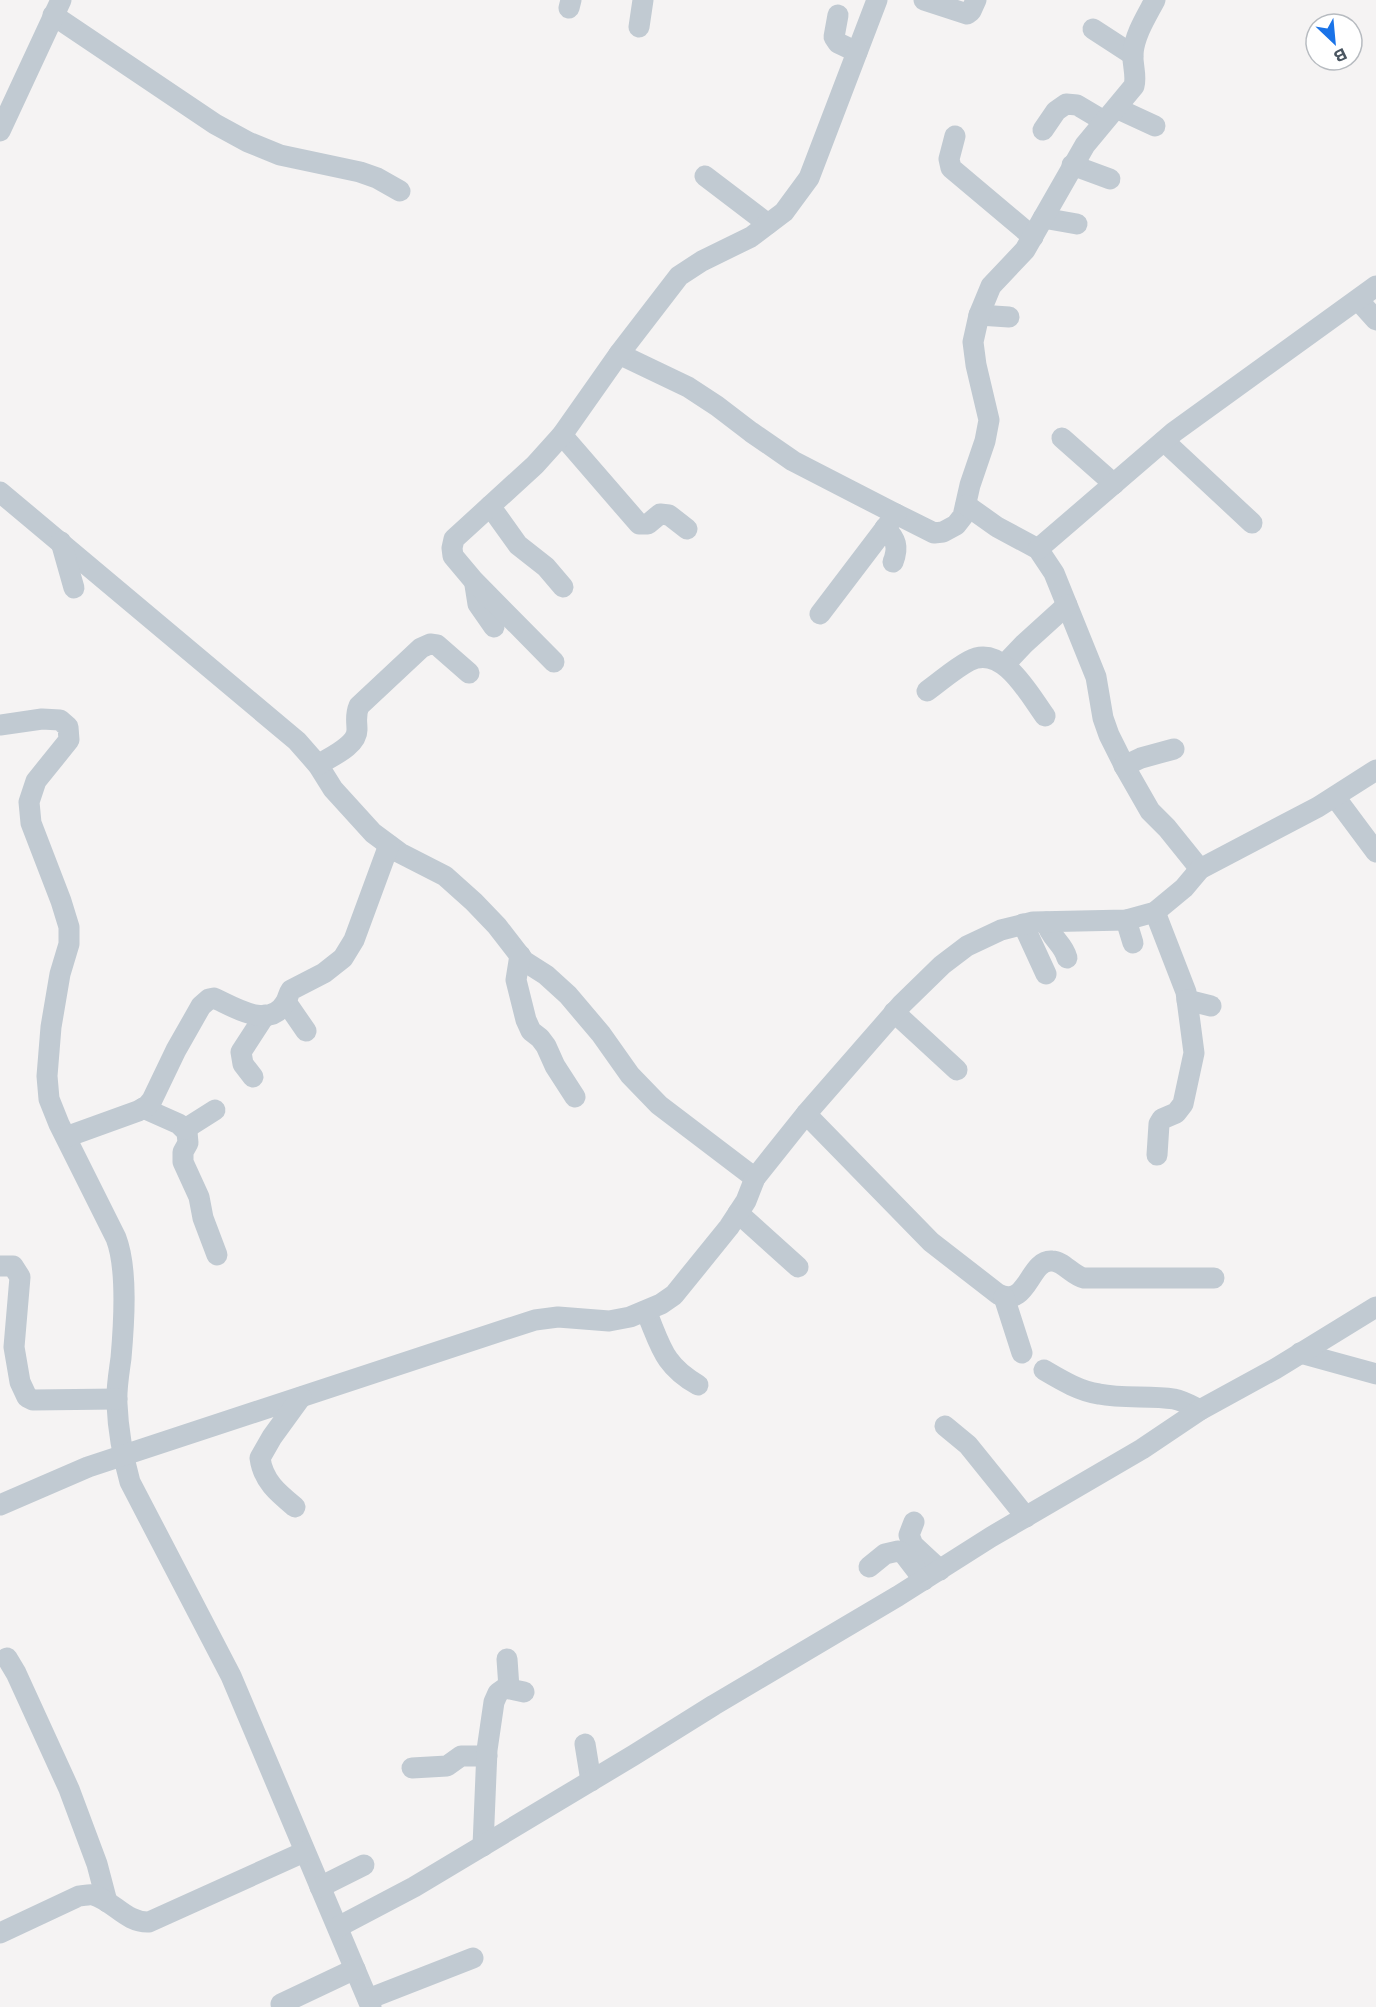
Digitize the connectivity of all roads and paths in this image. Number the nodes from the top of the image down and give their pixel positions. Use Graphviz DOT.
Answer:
graph roads {
  1 [pos="643,0"];
  2 [pos="877,0"];
  3 [pos="924,0"];
  4 [pos="976,0"];
  5 [pos="1155,0"];
  6 [pos="57,8"];
  7 [pos="838,15"];
  8 [pos="639,27"];
  9 [pos="1093,29"];
  10 [pos="857,51"];
  11 [pos="1133,55"];
  12 [pos="1110,114"];
  13 [pos="1155,126"];
  14 [pos="1043,130"];
  15 [pos="0,131"];
  16 [pos="955,136"];
  17 [pos="1072,165"];
  18 [pos="705,176"];
  19 [pos="1110,179"];
  20 [pos="400,191"];
  21 [pos="1043,218"];
  22 [pos="768,224"];
  23 [pos="1077,224"];
  24 [pos="1033,237"];
  25 [pos="1376,286"];
  26 [pos="1358,300"];
  27 [pos="979,315"];
  28 [pos="1009,317"];
  29 [pos="1376,320"];
  30 [pos="619,354"];
  31 [pos="562,435"];
  32 [pos="1062,438"];
  33 [pos="1164,441"];
  34 [pos="1114,484"];
  35 [pos="0,492"];
  36 [pos="966,505"];
  37 [pos="490,506"];
  38 [pos="891,521"];
  39 [pos="1252,523"];
  40 [pos="687,529"];
  41 [pos="61,542"];
  42 [pos="1038,549"];
  43 [pos="893,562"];
  44 [pos="474,581"];
  45 [pos="563,587"];
  46 [pos="74,588"];
  47 [pos="1067,605"];
  48 [pos="820,614"];
  49 [pos="494,627"];
  50 [pos="554,662"];
  51 [pos="1005,664"];
  52 [pos="469,673"];
  53 [pos="927,691"];
  54 [pos="1045,716"];
  55 [pos="0,725"];
  56 [pos="1173,749"];
  57 [pos="318,765"];
  58 [pos="1124,766"];
  59 [pos="1376,770"];
  60 [pos="1335,797"];
  61 [pos="389,845"];
  62 [pos="1376,852"];
  63 [pos="1200,869"];
  64 [pos="1155,912"];
  65 [pos="1126,920"];
  66 [pos="1046,922"];
  67 [pos="1023,924"];
  68 [pos="1133,943"];
  69 [pos="520,955"];
  70 [pos="1067,958"];
  71 [pos="1046,974"];
  72 [pos="1187,1000"];
  73 [pos="286,1002"];
  74 [pos="1211,1006"];
  75 [pos="894,1012"];
  76 [pos="265,1015"];
  77 [pos="306,1032"];
  78 [pos="957,1070"];
  79 [pos="253,1077"];
  80 [pos="575,1097"];
  81 [pos="143,1108"];
  82 [pos="215,1110"];
  83 [pos="806,1114"];
  84 [pos="185,1129"];
  85 [pos="66,1137"];
  86 [pos="1157,1155"];
  87 [pos="756,1178"];
  88 [pos="738,1213"];
  89 [pos="217,1256"];
  90 [pos="0,1266"];
  91 [pos="798,1267"];
  92 [pos="1214,1278"];
  93 [pos="1004,1297"];
  94 [pos="1376,1306"];
  95 [pos="646,1311"];
  96 [pos="1022,1353"];
  97 [pos="1300,1353"];
  98 [pos="1044,1370"];
  99 [pos="1376,1374"];
  100 [pos="698,1385"];
  101 [pos="301,1396"];
  102 [pos="117,1399"];
  103 [pos="1200,1410"];
  104 [pos="945,1426"];
  105 [pos="124,1455"];
  106 [pos="0,1505"];
  107 [pos="295,1507"];
  108 [pos="1026,1517"];
  109 [pos="914,1522"];
  110 [pos="870,1567"];
  111 [pos="932,1575"];
  112 [pos="7,1658"];
  113 [pos="507,1659"];
  114 [pos="585,1744"];
  115 [pos="487,1756"];
  116 [pos="412,1768"];
  117 [pos="591,1781"];
  118 [pos="483,1846"];
  119 [pos="304,1852"];
  120 [pos="364,1865"];
  121 [pos="320,1887"];
  122 [pos="107,1902"];
  123 [pos="338,1927"];
  124 [pos="0,1933"];
  125 [pos="473,1958"];
  126 [pos="355,1968"];
  127 [pos="369,2003"];
  128 [pos="281,2004"];
  1 -- 8 [label="street"];
  2 -- 10 [label="street"];
  3 -- 4 [label="street"];
  5 -- 11 [label="street"];
  6 -- 15 [label="street"];
  6 -- 20 [label="street"];
  7 -- 10 [label="street"];
  9 -- 11 [label="street"];
  10 -- 22 [label="street"];
  11 -- 12 [label="street"];
  12 -- 13 [label="street"];
  12 -- 14 [label="street"];
  12 -- 17 [label="street"];
  16 -- 24 [label="street"];
  17 -- 19 [label="street"];
  17 -- 21 [label="street"];
  18 -- 22 [label="street"];
  21 -- 23 [label="street"];
  21 -- 24 [label="street"];
  22 -- 30 [label="street"];
  24 -- 27 [label="street"];
  25 -- 26 [label="street"];
  26 -- 29 [label="street"];
  26 -- 33 [label="street"];
  27 -- 28 [label="street"];
  27 -- 36 [label="street"];
  30 -- 31 [label="street"];
  30 -- 38 [label="street"];
  31 -- 37 [label="street"];
  31 -- 40 [label="street"];
  32 -- 34 [label="street"];
  33 -- 34 [label="street"];
  33 -- 39 [label="street"];
  34 -- 42 [label="street"];
  35 -- 41 [label="street"];
  36 -- 38 [label="street"];
  36 -- 42 [label="street"];
  37 -- 44 [label="street"];
  37 -- 45 [label="street"];
  38 -- 43 [label="street"];
  38 -- 48 [label="street"];
  41 -- 46 [label="street"];
  41 -- 57 [label="street"];
  42 -- 47 [label="street"];
  44 -- 49 [label="street"];
  44 -- 50 [label="street"];
  47 -- 51 [label="street"];
  47 -- 58 [label="street"];
  51 -- 53 [label="street"];
  51 -- 54 [label="street"];
  52 -- 57 [label="street"];
  55 -- 85 [label="street"];
  56 -- 58 [label="street"];
  57 -- 61 [label="street"];
  58 -- 63 [label="street"];
  59 -- 60 [label="street"];
  60 -- 62 [label="street"];
  60 -- 63 [label="street"];
  61 -- 69 [label="street"];
  61 -- 73 [label="street"];
  63 -- 64 [label="street"];
  64 -- 65 [label="street"];
  64 -- 72 [label="street"];
  65 -- 66 [label="street"];
  65 -- 68 [label="street"];
  66 -- 67 [label="street"];
  66 -- 70 [label="street"];
  67 -- 71 [label="street"];
  67 -- 75 [label="street"];
  69 -- 80 [label="street"];
  69 -- 87 [label="street"];
  72 -- 74 [label="street"];
  72 -- 86 [label="street"];
  73 -- 76 [label="street"];
  73 -- 77 [label="street"];
  75 -- 78 [label="street"];
  75 -- 83 [label="street"];
  76 -- 79 [label="street"];
  76 -- 81 [label="street"];
  81 -- 84 [label="street"];
  81 -- 85 [label="street"];
  82 -- 84 [label="street"];
  83 -- 87 [label="street"];
  83 -- 93 [label="street"];
  84 -- 89 [label="street"];
  85 -- 102 [label="street"];
  87 -- 88 [label="street"];
  88 -- 91 [label="street"];
  88 -- 95 [label="street"];
  90 -- 102 [label="street"];
  92 -- 93 [label="street"];
  93 -- 96 [label="street"];
  94 -- 97 [label="street"];
  95 -- 100 [label="street"];
  95 -- 101 [label="street"];
  97 -- 99 [label="street"];
  97 -- 103 [label="street"];
  98 -- 103 [label="street"];
  101 -- 105 [label="street"];
  101 -- 107 [label="street"];
  102 -- 105 [label="street"];
  103 -- 108 [label="street"];
  104 -- 108 [label="street"];
  105 -- 106 [label="street"];
  105 -- 119 [label="street"];
  108 -- 111 [label="street"];
  109 -- 111 [label="street"];
  110 -- 111 [label="street"];
  111 -- 117 [label="street"];
  112 -- 122 [label="street"];
  113 -- 115 [label="street"];
  114 -- 117 [label="street"];
  115 -- 116 [label="street"];
  115 -- 118 [label="street"];
  117 -- 118 [label="street"];
  118 -- 123 [label="street"];
  119 -- 121 [label="street"];
  119 -- 122 [label="street"];
  120 -- 121 [label="street"];
  121 -- 123 [label="street"];
  122 -- 124 [label="street"];
  123 -- 126 [label="street"];
  125 -- 127 [label="street"];
  126 -- 127 [label="street"];
  126 -- 128 [label="street"];
}
